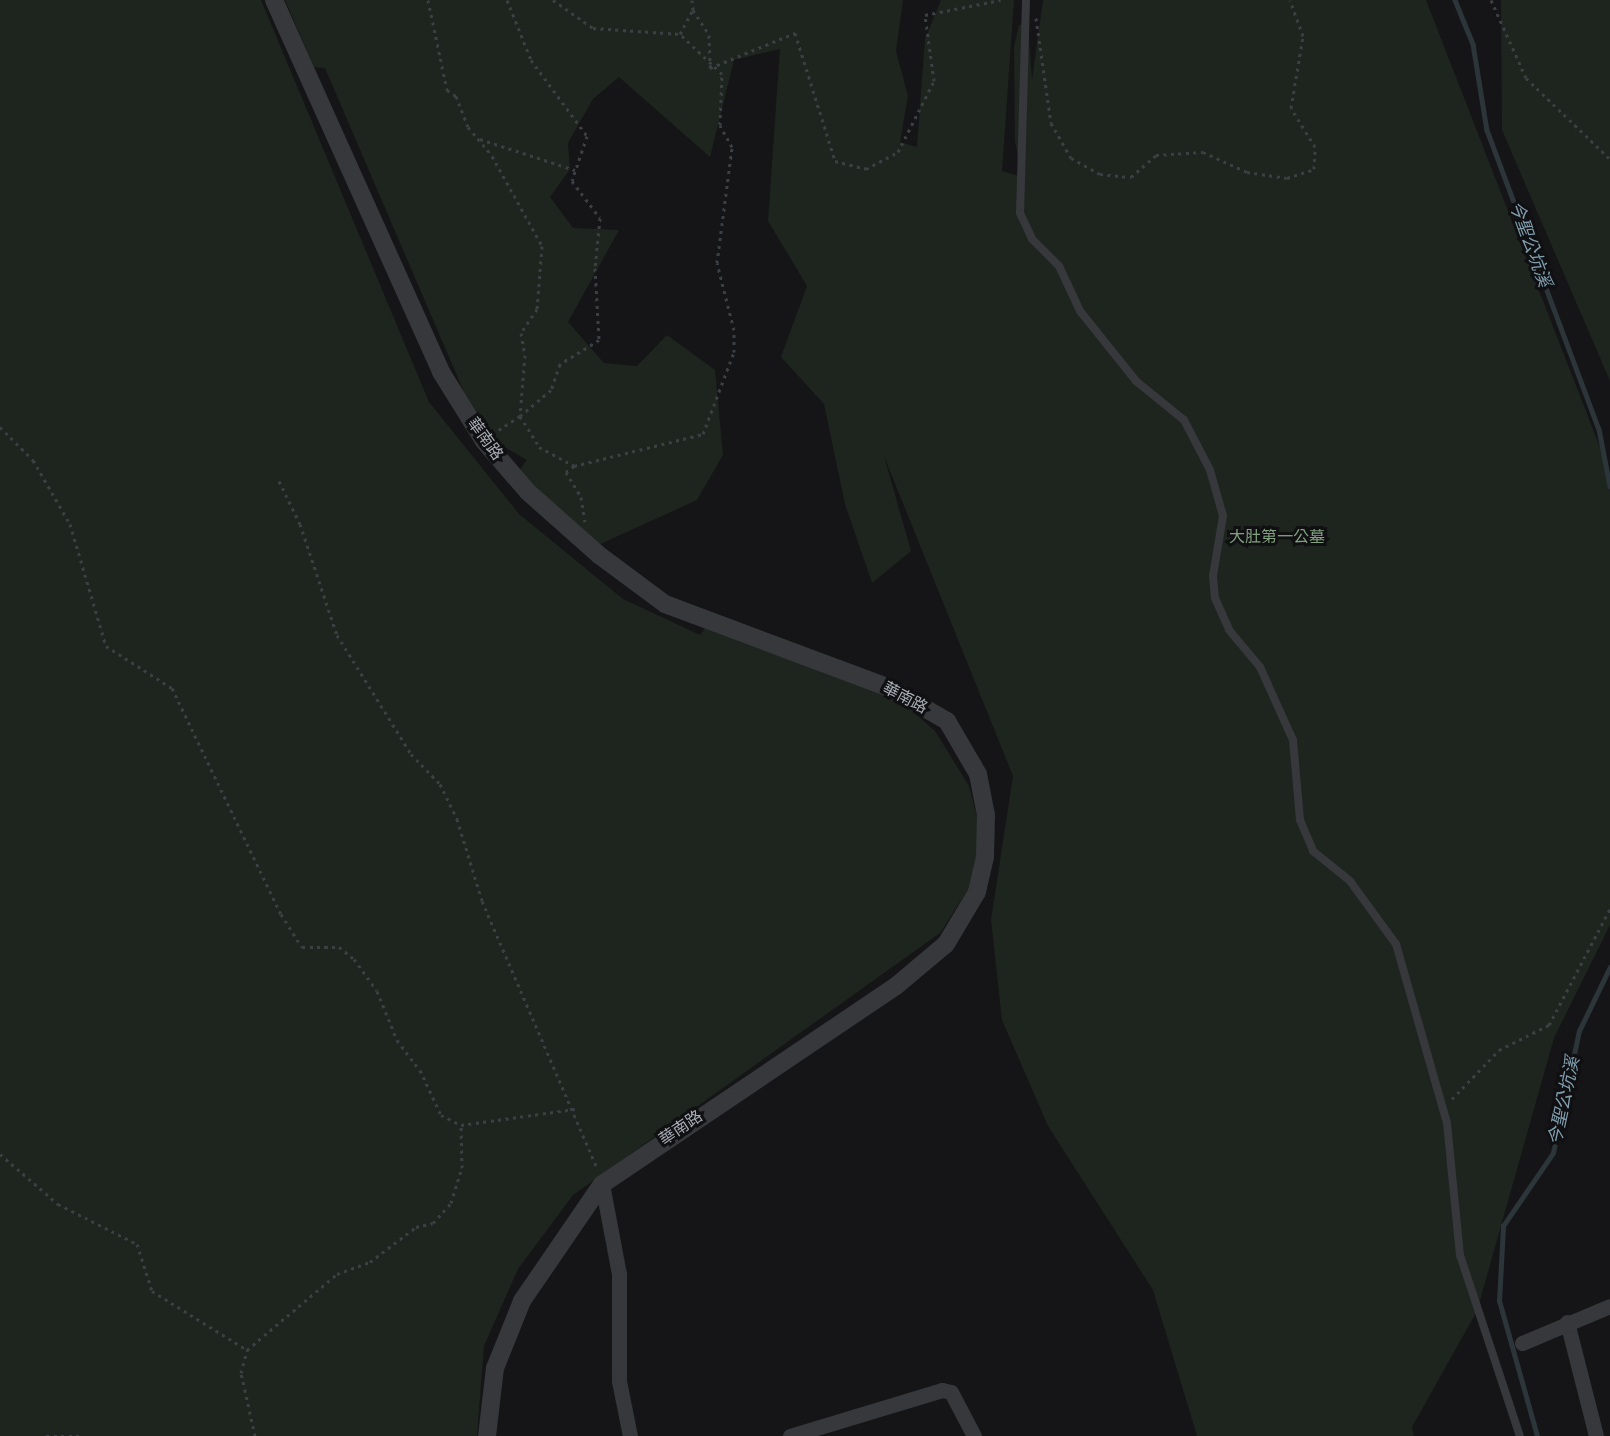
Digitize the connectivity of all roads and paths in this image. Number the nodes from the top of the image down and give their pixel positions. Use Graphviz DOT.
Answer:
graph roads {
  1 [pos="274,0"];
  2 [pos="428,0"];
  3 [pos="507,0"];
  4 [pos="553,0"];
  5 [pos="692,0"];
  6 [pos="1001,0"];
  7 [pos="1026,0"];
  8 [pos="1290,0"];
  9 [pos="1491,0"];
  10 [pos="1032,8"];
  11 [pos="693,10"];
  12 [pos="680,34"];
  13 [pos="710,68"];
  14 [pos="480,139"];
  15 [pos="1610,159"];
  16 [pos="575,170"];
  17 [pos="520,416"];
  18 [pos="0,427"];
  19 [pos="484,441"];
  20 [pos="574,466"];
  21 [pos="279,481"];
  22 [pos="578,538"];
  23 [pos="1610,909"];
  24 [pos="575,1110"];
  25 [pos="1443,1110"];
  26 [pos="461,1125"];
  27 [pos="0,1154"];
  28 [pos="602,1184"];
  29 [pos="1610,1305"];
  30 [pos="1567,1322"];
  31 [pos="1522,1343"];
  32 [pos="247,1350"];
  33 [pos="46,1436"];
  34 [pos="84,1436"];
  35 [pos="255,1436"];
  36 [pos="487,1436"];
  37 [pos="630,1436"];
  38 [pos="790,1436"];
  39 [pos="974,1436"];
  40 [pos="1520,1436"];
  41 [pos="1596,1436"];
  1 -- 19 [label="street, 華南路"];
  2 -- 14 [label="path"];
  3 -- 16 [label="path"];
  4 -- 12 [label="path"];
  5 -- 11 [label="path"];
  6 -- 13 [label="path"];
  7 -- 25 [label="lane"];
  8 -- 10 [label="path"];
  9 -- 15 [label="path"];
  11 -- 12 [label="path"];
  11 -- 13 [label="path"];
  12 -- 13 [label="path"];
  13 -- 20 [label="path"];
  14 -- 16 [label="path"];
  14 -- 17 [label="path"];
  16 -- 17 [label="path"];
  17 -- 19 [label="path"];
  17 -- 20 [label="path"];
  18 -- 26 [label="path"];
  19 -- 22 [label="street, 華南路"];
  20 -- 22 [label="path"];
  21 -- 24 [label="path"];
  22 -- 28 [label="street, 華南路"];
  23 -- 25 [label="path"];
  24 -- 26 [label="path"];
  24 -- 28 [label="path"];
  25 -- 40 [label="lane"];
  26 -- 32 [label="path"];
  27 -- 32 [label="path"];
  28 -- 36 [label="street, 華南路"];
  28 -- 37 [label="street"];
  29 -- 30 [label="street"];
  30 -- 31 [label="street"];
  30 -- 41 [label="street"];
  32 -- 35 [label="path"];
  33 -- 34 [label="path"];
  38 -- 39 [label="street"];
}
